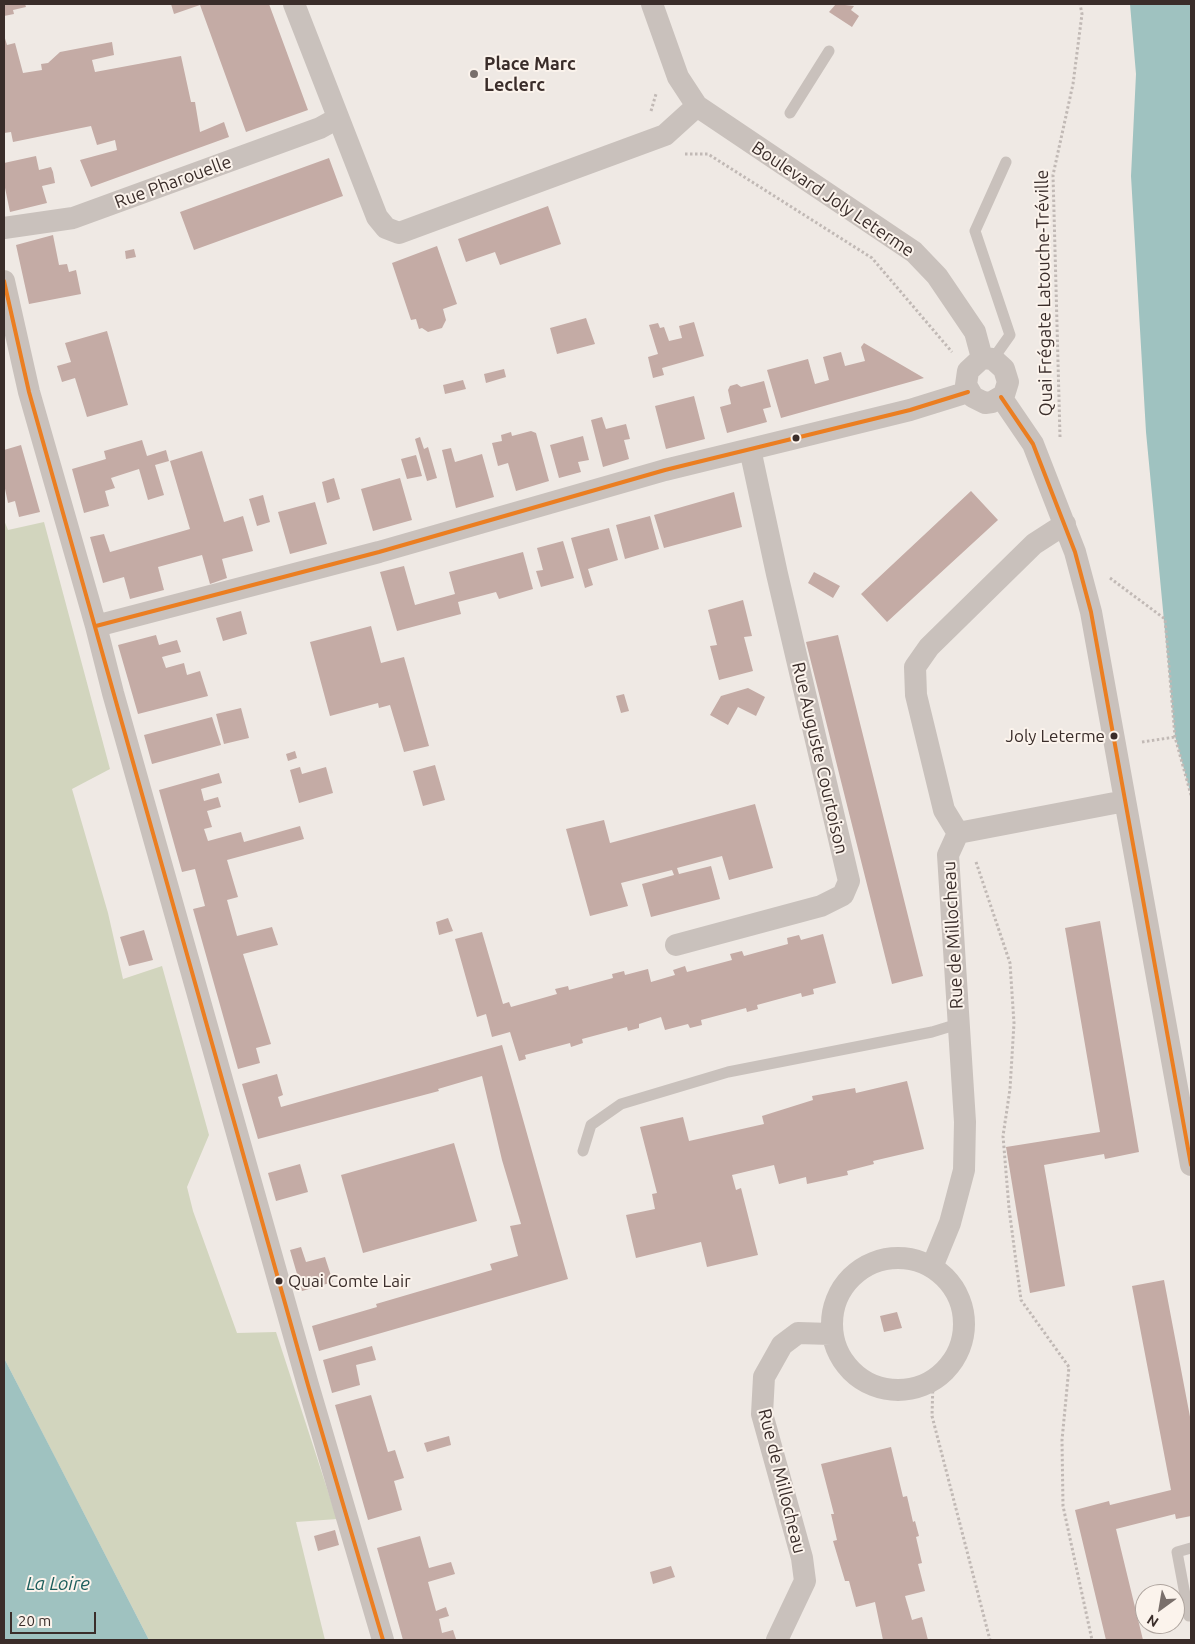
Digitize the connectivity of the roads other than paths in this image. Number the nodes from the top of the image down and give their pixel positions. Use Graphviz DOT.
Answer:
graph roads {
  1 [pos="294,4"];
  2 [pos="652,4"];
  3 [pos="829,51"];
  4 [pos="697,106"];
  5 [pos="790,113"];
  6 [pos="338,118"];
  7 [pos="1006,162"];
  8 [pos="4,228"];
  9 [pos="4,281"];
  10 [pos="987,358"];
  11 [pos="968,392"];
  12 [pos="1001,397"];
  13 [pos="750,449"];
  14 [pos="1065,524"];
  15 [pos="96,626"];
  16 [pos="1125,801"];
  17 [pos="958,833"];
  18 [pos="676,945"];
  19 [pos="958,1024"];
  20 [pos="584,1151"];
  21 [pos="1191,1165"];
  22 [pos="932,1267"];
  23 [pos="831,1334"];
  24 [pos="1191,1548"];
  25 [pos="1191,1616"];
  26 [pos="383,1640"];
  27 [pos="777,1640"];
  1 -- 6 [label="street"];
  2 -- 4 [label="street"];
  3 -- 5 [label="lane"];
  4 -- 6 [label="street"];
  4 -- 10 [label="street, Boulevard Joly Leterme"];
  6 -- 8 [label="street, Rue Pharouelle"];
  7 -- 10 [label="lane"];
  9 -- 15 [label="street"];
  10 -- 11 [label="street"];
  10 -- 12 [label="street"];
  11 -- 12 [label="street"];
  11 -- 13 [label="street"];
  12 -- 14 [label="street"];
  13 -- 15 [label="street"];
  13 -- 18 [label="street, Rue Auguste Courtoison"];
  14 -- 16 [label="street"];
  14 -- 17 [label="street"];
  15 -- 26 [label="street"];
  16 -- 17 [label="street"];
  16 -- 21 [label="street"];
  17 -- 19 [label="street, Rue de Millocheau"];
  19 -- 20 [label="lane"];
  19 -- 22 [label="street, Rue de Millocheau"];
  22 -- 23 [label="street"];
  22 -- 23 [label="street"];
  23 -- 27 [label="street, Rue de Millocheau"];
  24 -- 25 [label="lane"];
}
